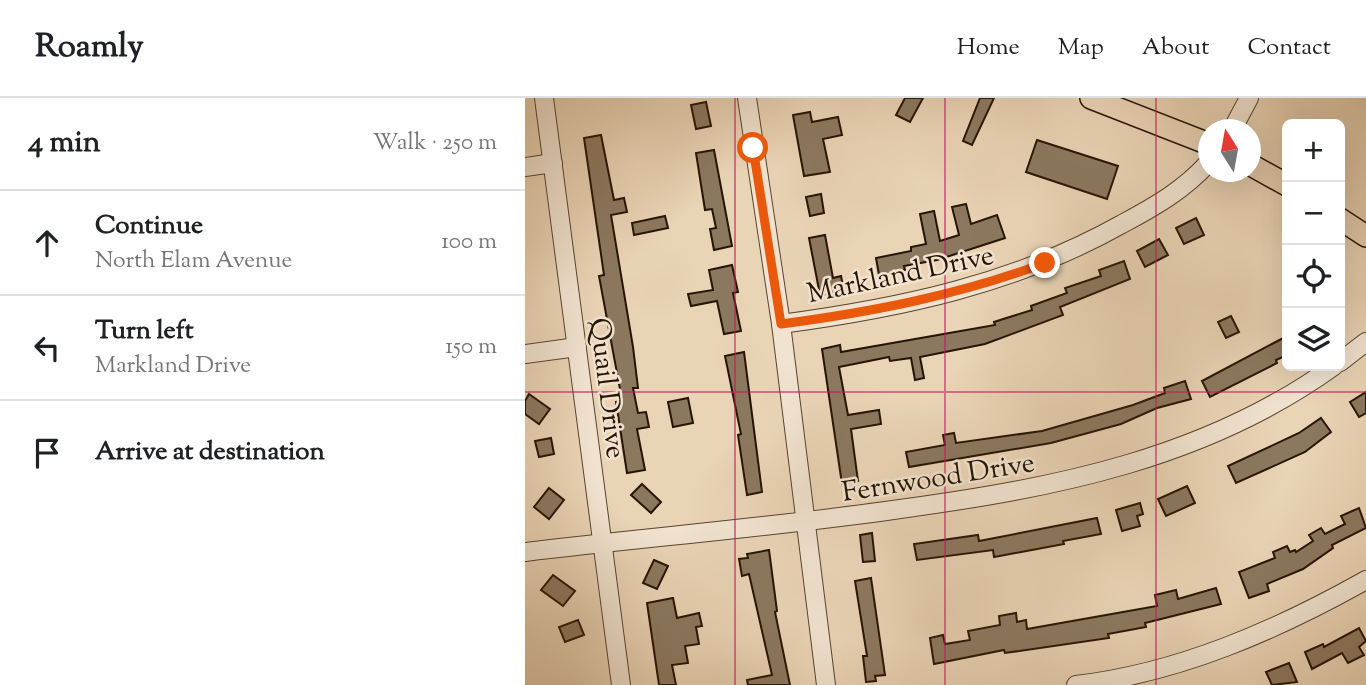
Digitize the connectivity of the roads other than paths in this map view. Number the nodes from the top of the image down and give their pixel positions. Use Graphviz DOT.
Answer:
graph roads {
  1 [pos="544,98"];
  2 [pos="747,98"];
  3 [pos="1091,98"];
  4 [pos="1249,98"];
  5 [pos="1238,119"];
  6 [pos="1198,140"];
  7 [pos="553,163"];
  8 [pos="525,167"];
  9 [pos="1261,171"];
  10 [pos="1198,172"];
  11 [pos="1282,182"];
  12 [pos="1345,222"];
  13 [pos="1366,236"];
  14 [pos="781,324"];
  15 [pos="1366,342"];
  16 [pos="577,348"];
  17 [pos="525,354"];
  18 [pos="1345,358"];
  19 [pos="1326,371"];
  20 [pos="805,523"];
  21 [pos="603,543"];
  22 [pos="525,552"];
  23 [pos="1366,580"];
  24 [pos="621,685"];
  25 [pos="826,685"];
  26 [pos="1076,685"];
  1 -- 7 [label="street, Quail Drive"];
  2 -- 14 [label="street"];
  3 -- 6 [label="main road"];
  4 -- 5 [label="street"];
  7 -- 8 [label="street"];
  7 -- 16 [label="street, Quail Drive"];
  9 -- 11 [label="main road"];
  10 -- 14 [label="street, Markland Drive"];
  12 -- 13 [label="main road"];
  14 -- 20 [label="street"];
  15 -- 18 [label="street"];
  16 -- 17 [label="street"];
  16 -- 21 [label="street, Quail Drive"];
  19 -- 20 [label="street, Fernwood Drive"];
  20 -- 21 [label="street, Fernwood Drive"];
  20 -- 25 [label="street"];
  21 -- 22 [label="street, Fernwood Drive"];
  21 -- 24 [label="street, Quail Drive"];
  23 -- 26 [label="street"];
}
